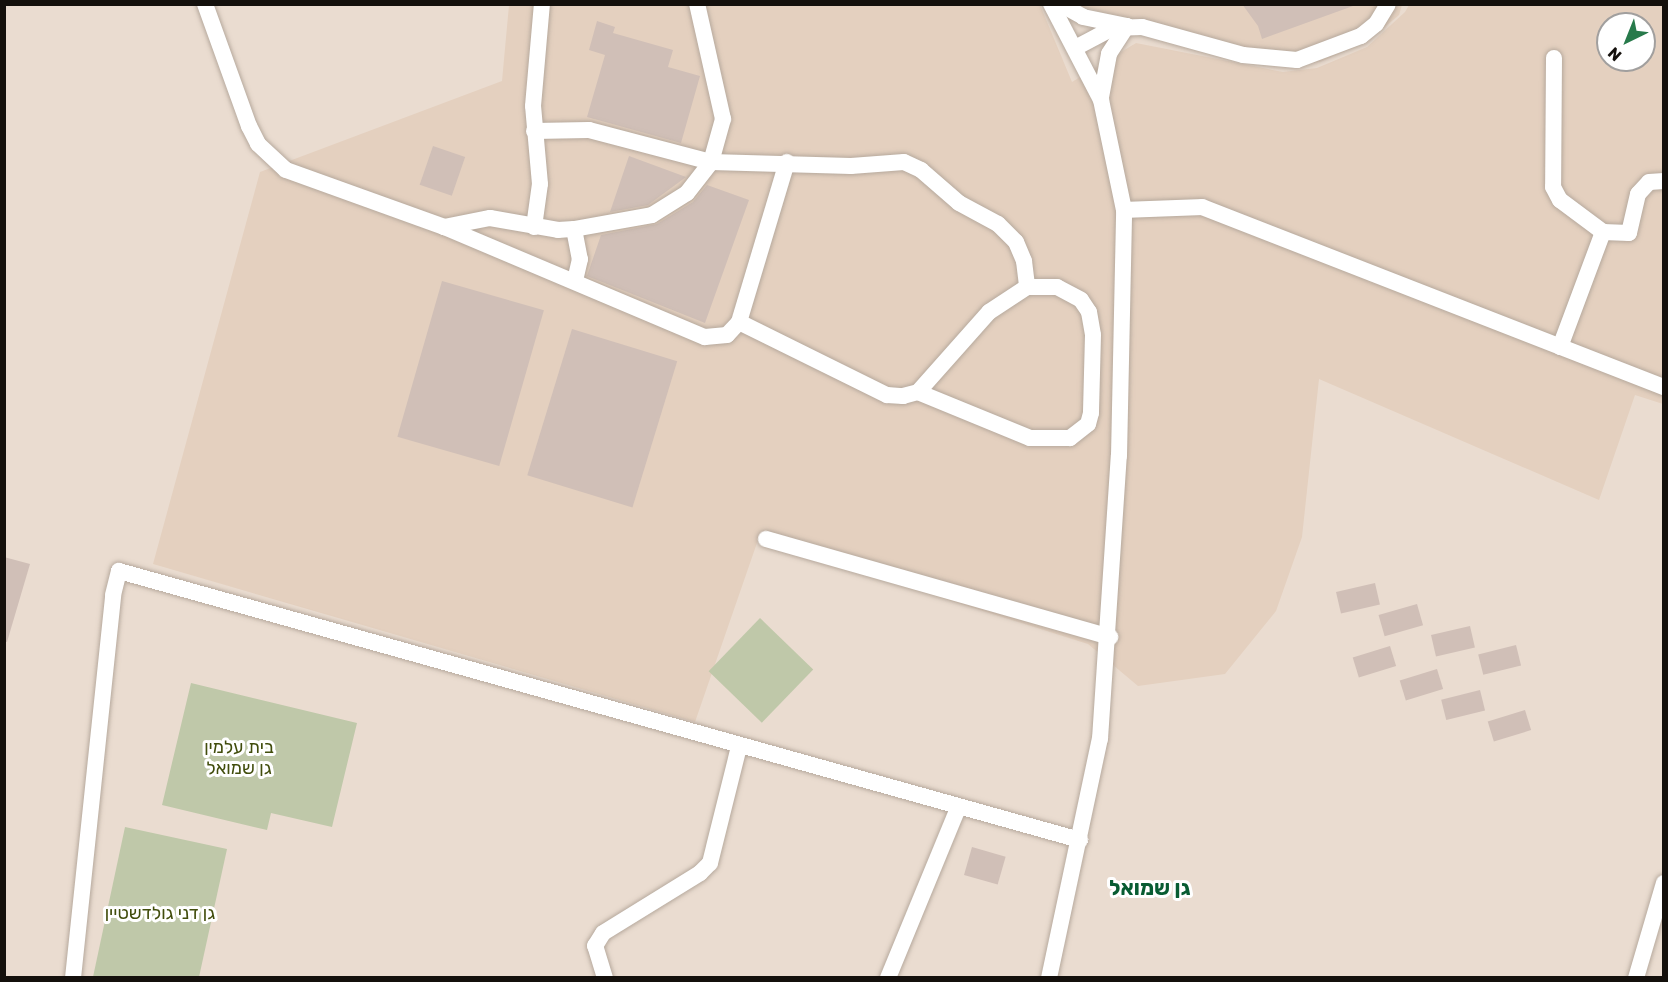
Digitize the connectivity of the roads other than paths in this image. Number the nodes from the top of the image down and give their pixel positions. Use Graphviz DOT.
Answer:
graph roads {
  1 [pos="206,4"];
  2 [pos="542,4"];
  3 [pos="698,4"];
  4 [pos="1052,4"];
  5 [pos="1060,4"];
  6 [pos="1388,4"];
  7 [pos="1128,26"];
  8 [pos="1077,47"];
  9 [pos="1554,58"];
  10 [pos="1101,100"];
  11 [pos="534,131"];
  12 [pos="711,162"];
  13 [pos="787,162"];
  14 [pos="1664,181"];
  15 [pos="1124,210"];
  16 [pos="444,227"];
  17 [pos="534,227"];
  18 [pos="574,229"];
  19 [pos="1604,232"];
  20 [pos="575,281"];
  21 [pos="1027,287"];
  22 [pos="739,322"];
  23 [pos="1560,347"];
  24 [pos="1664,387"];
  25 [pos="918,392"];
  26 [pos="766,539"];
  27 [pos="1110,637"];
  28 [pos="740,747"];
  29 [pos="958,808"];
  30 [pos="1080,840"];
  31 [pos="1664,884"];
  32 [pos="73,978"];
  33 [pos="605,978"];
  34 [pos="888,978"];
  35 [pos="1049,978"];
  36 [pos="1636,978"];
  1 -- 16 [label="street"];
  2 -- 11 [label="street"];
  3 -- 12 [label="street"];
  4 -- 8 [label="street"];
  5 -- 7 [label="street"];
  6 -- 7 [label="street"];
  7 -- 8 [label="street"];
  7 -- 10 [label="street"];
  8 -- 10 [label="street"];
  9 -- 19 [label="street"];
  10 -- 15 [label="street"];
  11 -- 12 [label="street"];
  11 -- 17 [label="street"];
  12 -- 13 [label="street"];
  12 -- 18 [label="street"];
  13 -- 21 [label="street"];
  13 -- 22 [label="street"];
  14 -- 19 [label="street"];
  15 -- 23 [label="street"];
  15 -- 27 [label="street"];
  16 -- 17 [label="street"];
  16 -- 20 [label="street"];
  17 -- 18 [label="street"];
  18 -- 20 [label="street"];
  19 -- 23 [label="street"];
  20 -- 22 [label="street"];
  21 -- 25 [label="street"];
  21 -- 25 [label="street"];
  22 -- 25 [label="street"];
  23 -- 24 [label="street"];
  26 -- 27 [label="street"];
  27 -- 30 [label="street"];
  28 -- 29 [label="street"];
  28 -- 32 [label="street"];
  28 -- 33 [label="street"];
  29 -- 30 [label="street"];
  29 -- 34 [label="street"];
  30 -- 35 [label="street"];
  31 -- 36 [label="street"];
}
